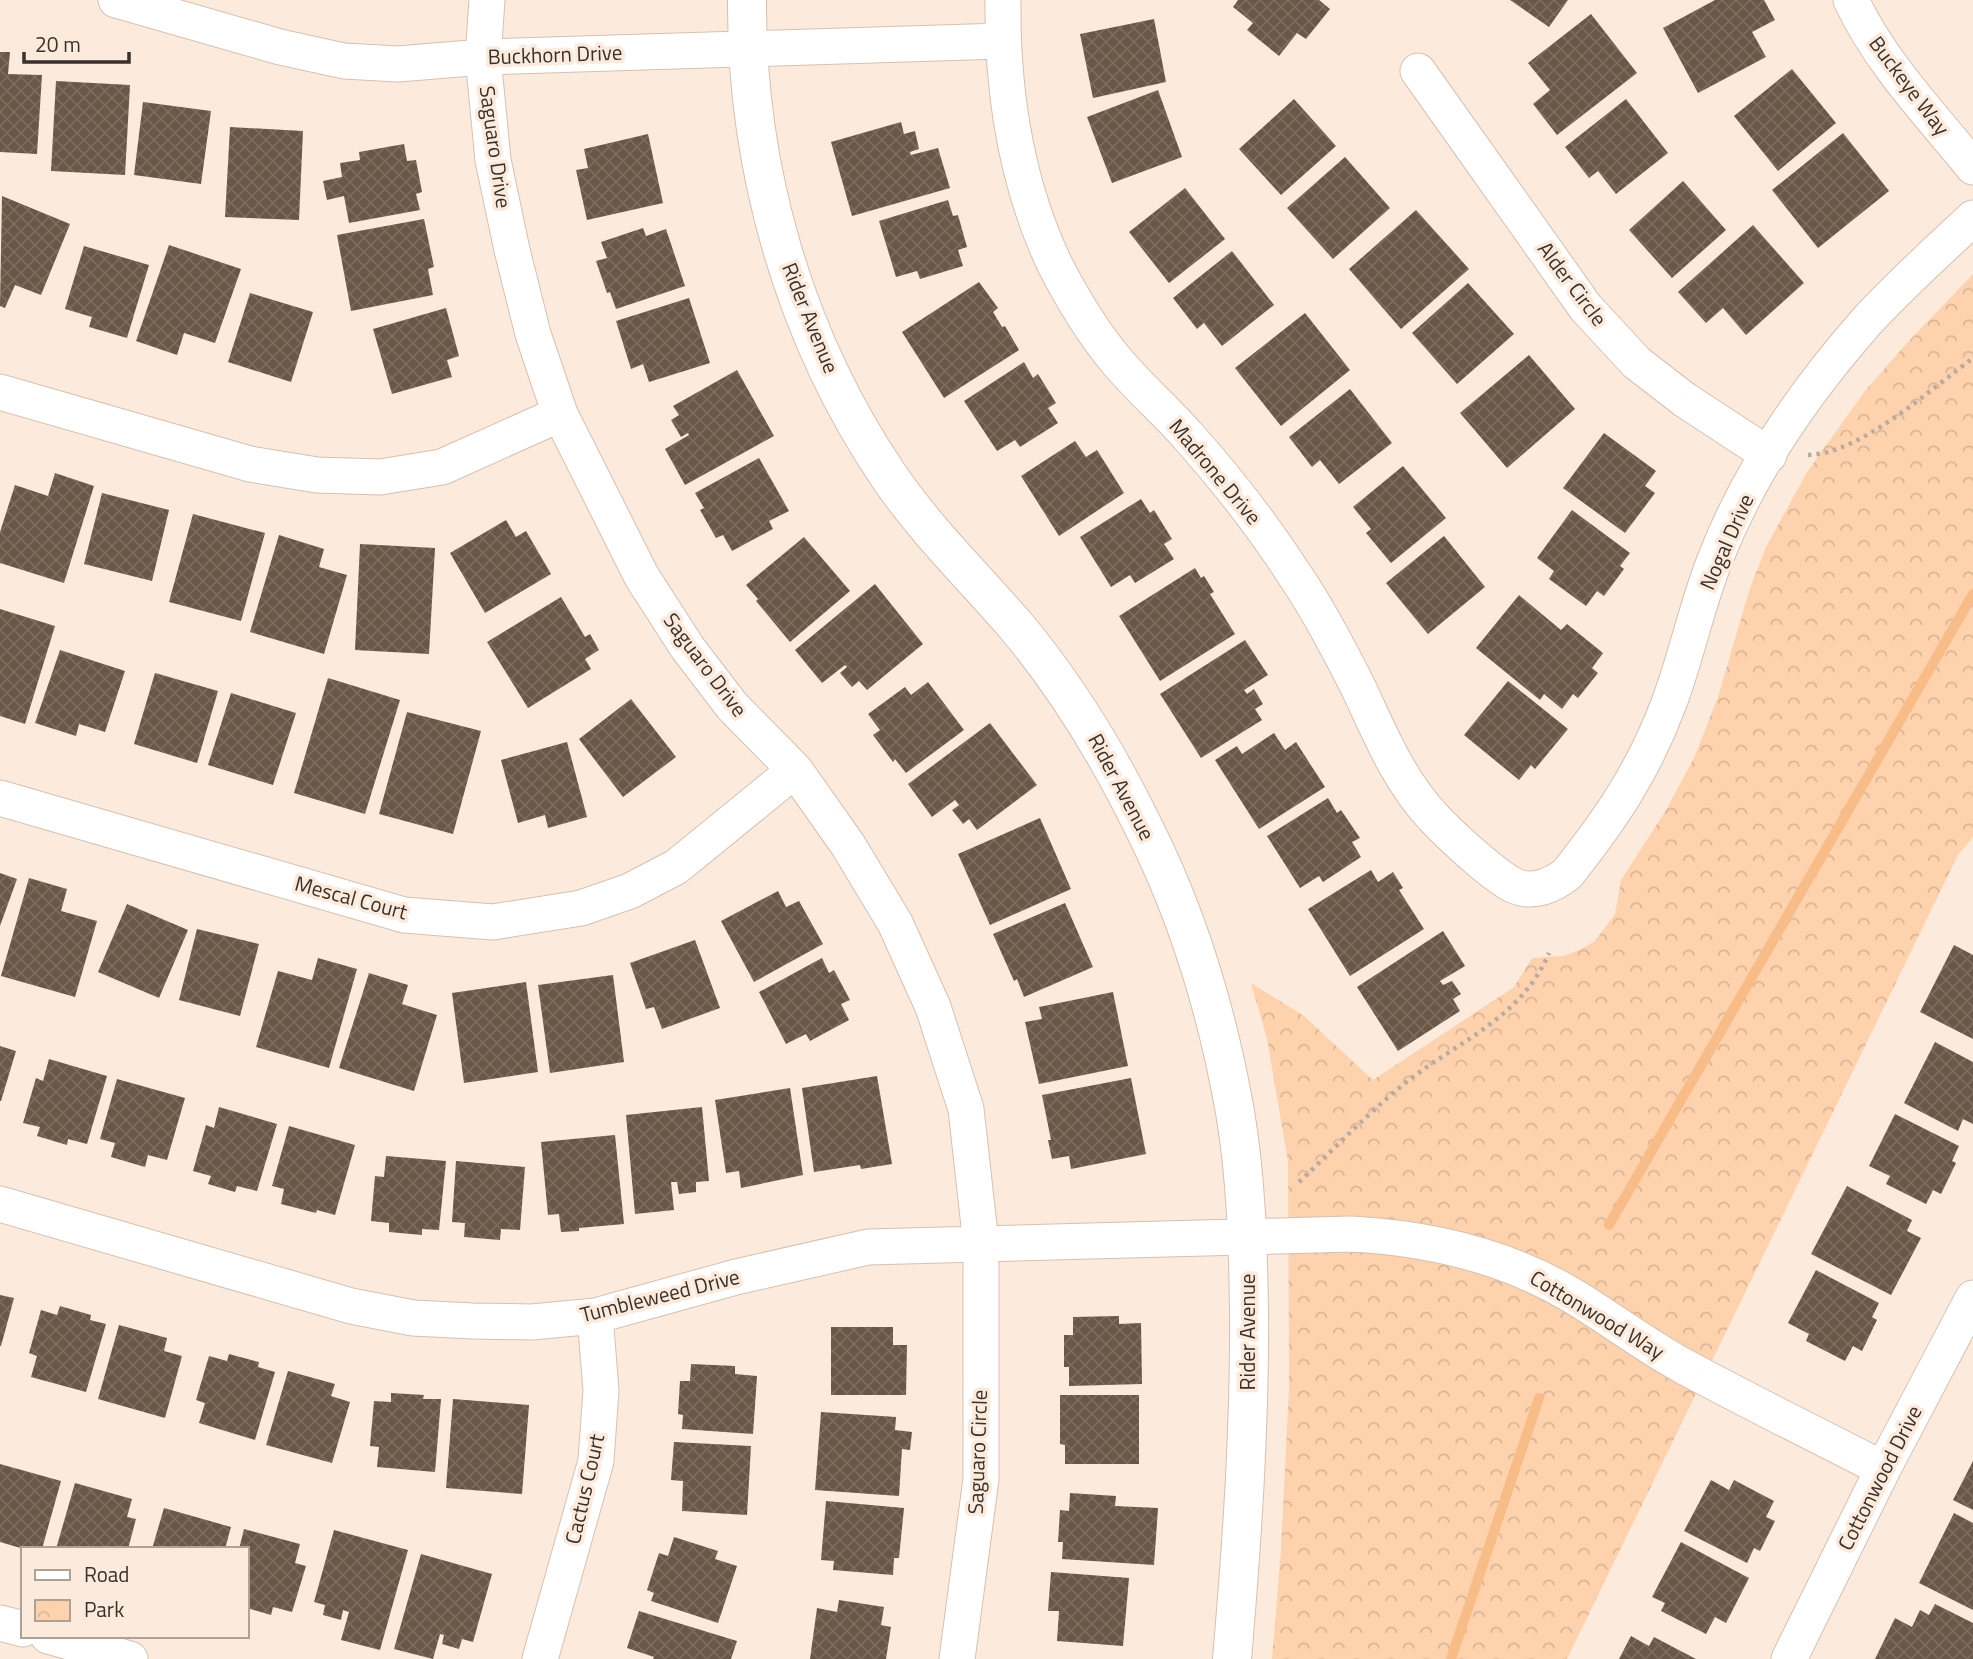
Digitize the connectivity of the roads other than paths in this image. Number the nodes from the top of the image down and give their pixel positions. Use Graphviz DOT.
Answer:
graph roads {
  1 [pos="116,0"];
  2 [pos="487,0"];
  3 [pos="747,0"];
  4 [pos="1003,0"];
  5 [pos="1851,0"];
  6 [pos="1002,41"];
  7 [pos="747,49"];
  8 [pos="484,57"];
  9 [pos="1418,71"];
  10 [pos="1973,167"];
  11 [pos="1973,218"];
  12 [pos="0,392"];
  13 [pos="559,414"];
  14 [pos="1769,455"];
  15 [pos="795,770"];
  16 [pos="0,798"];
  17 [pos="1532,889"];
  18 [pos="0,1204"];
  19 [pos="1248,1236"];
  20 [pos="981,1244"];
  21 [pos="1973,1298"];
  22 [pos="595,1316"];
  23 [pos="1883,1468"];
  24 [pos="0,1623"];
  25 [pos="21,1628"];
  26 [pos="55,1638"];
  27 [pos="130,1659"];
  28 [pos="540,1659"];
  29 [pos="957,1659"];
  30 [pos="1232,1659"];
  31 [pos="1789,1659"];
  1 -- 8 [label="street, Buckhorn Drive"];
  2 -- 8 [label="street, Saguaro Drive"];
  3 -- 7 [label="street, Rider Avenue"];
  4 -- 6 [label="street, Madrone Drive"];
  5 -- 10 [label="street, Buckeye Way"];
  6 -- 7 [label="street, Buckhorn Drive"];
  6 -- 17 [label="street, Madrone Drive"];
  7 -- 8 [label="street, Buckhorn Drive"];
  7 -- 19 [label="street, Rider Avenue"];
  8 -- 13 [label="street, Saguaro Drive"];
  9 -- 14 [label="street, Alder Circle"];
  11 -- 14 [label="street, Nogal Drive"];
  12 -- 13 [label="street"];
  13 -- 15 [label="street, Saguaro Drive"];
  14 -- 17 [label="street, Nogal Drive"];
  15 -- 16 [label="street, Mescal Court"];
  15 -- 20 [label="street, Saguaro Drive"];
  18 -- 22 [label="street, Tumbleweed Drive"];
  19 -- 20 [label="street, Tumbleweed Drive"];
  19 -- 23 [label="street, Cottonwood Way"];
  19 -- 30 [label="street, Rider Avenue"];
  20 -- 22 [label="street, Tumbleweed Drive"];
  20 -- 29 [label="street, Saguaro Circle"];
  21 -- 23 [label="street, Cottonwood Drive"];
  22 -- 28 [label="street, Cactus Court"];
  23 -- 31 [label="street, Cottonwood Drive"];
  24 -- 25 [label="street"];
  26 -- 27 [label="street"];
}
